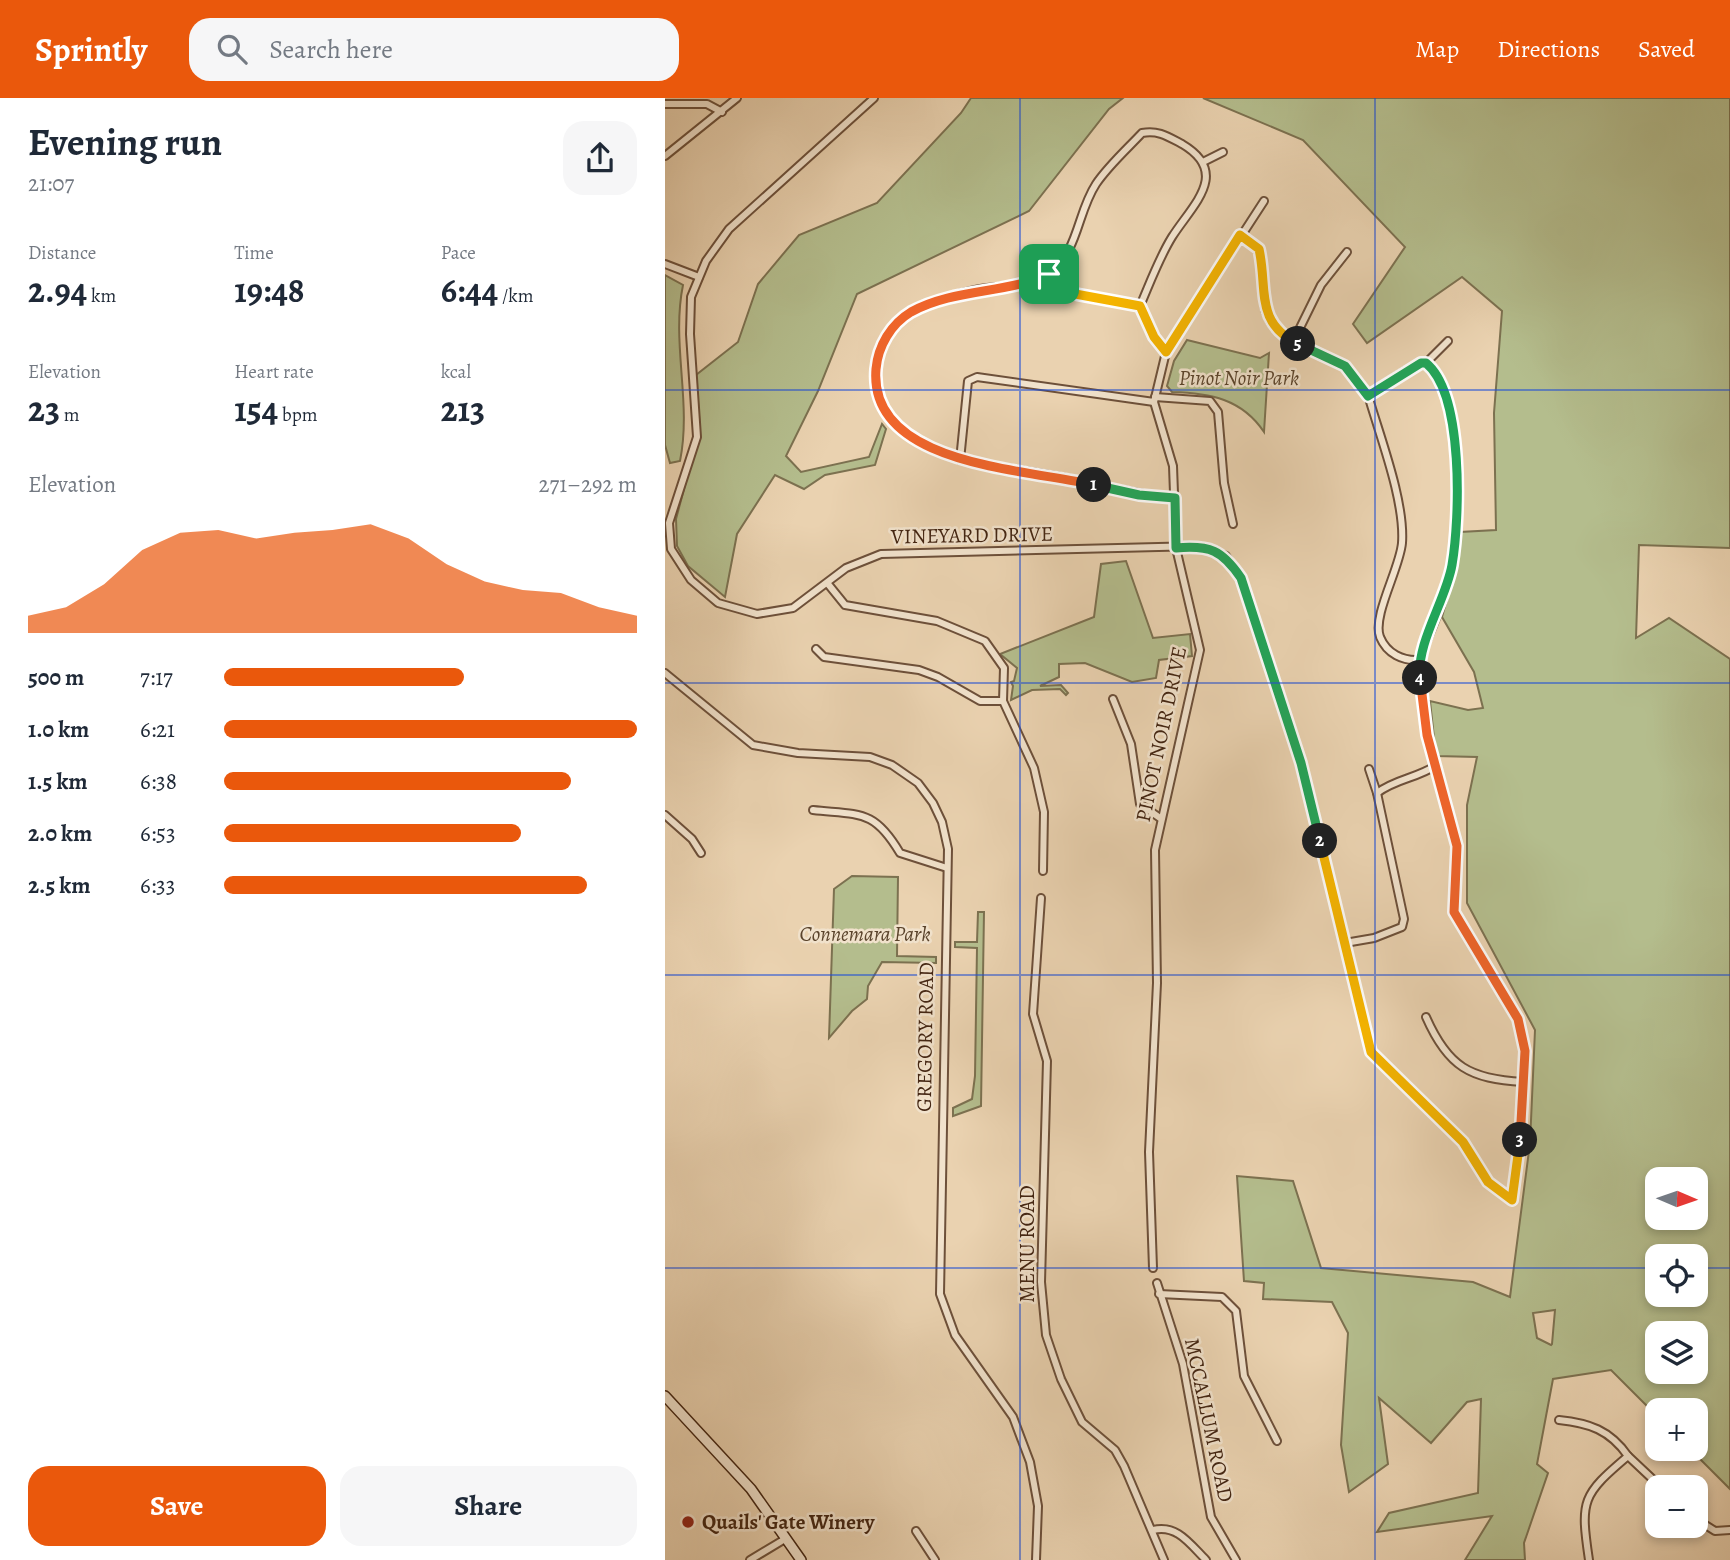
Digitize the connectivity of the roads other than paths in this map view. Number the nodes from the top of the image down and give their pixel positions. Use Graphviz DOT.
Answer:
graph roads {
  1 [pos="737,98"];
  2 [pos="874,98"];
  3 [pos="665,104"];
  4 [pos="722,112"];
  5 [pos="1223,152"];
  6 [pos="665,156"];
  7 [pos="1203,162"];
  8 [pos="1264,201"];
  9 [pos="1240,235"];
  10 [pos="1347,252"];
  11 [pos="665,264"];
  12 [pos="1049,274"];
  13 [pos="699,277"];
  14 [pos="1140,306"];
  15 [pos="1448,341"];
  16 [pos="1293,342"];
  17 [pos="1166,352"];
  18 [pos="1426,363"];
  19 [pos="1368,396"];
  20 [pos="1155,400"];
  21 [pos="960,460"];
  22 [pos="1175,498"];
  23 [pos="1233,524"];
  24 [pos="1176,548"];
  25 [pos="828,584"];
  26 [pos="816,649"];
  27 [pos="1419,660"];
  28 [pos="665,673"];
  29 [pos="1113,699"];
  30 [pos="1003,701"];
  31 [pos="1435,766"];
  32 [pos="1369,769"];
  33 [pos="1377,793"];
  34 [pos="813,810"];
  35 [pos="665,814"];
  36 [pos="1160,818"];
  37 [pos="701,853"];
  38 [pos="947,868"];
  39 [pos="1043,871"];
  40 [pos="1041,898"];
  41 [pos="1345,943"];
  42 [pos="1426,1017"];
  43 [pos="1523,1082"];
  44 [pos="1153,1268"];
  45 [pos="1157,1283"];
  46 [pos="1159,1294"];
  47 [pos="665,1396"];
  48 [pos="1559,1420"];
  49 [pos="1277,1441"];
  50 [pos="1628,1456"];
  51 [pos="1648,1475"];
  52 [pos="1708,1527"];
  53 [pos="1153,1530"];
  54 [pos="1730,1530"];
  55 [pos="916,1531"];
  56 [pos="785,1539"];
  57 [pos="750,1560"];
  58 [pos="801,1560"];
  59 [pos="935,1560"];
  60 [pos="1036,1560"];
  61 [pos="1164,1560"];
  62 [pos="1206,1560"];
  63 [pos="1236,1560"];
  64 [pos="1589,1560"];
  1 -- 4 [label="street"];
  2 -- 13 [label="street, VINEYARD DRIVE"];
  3 -- 4 [label="street"];
  4 -- 6 [label="street"];
  5 -- 7 [label="street"];
  7 -- 12 [label="street"];
  7 -- 14 [label="street"];
  8 -- 9 [label="street"];
  9 -- 16 [label="street"];
  9 -- 17 [label="street"];
  10 -- 16 [label="street"];
  11 -- 13 [label="street"];
  12 -- 14 [label="street"];
  12 -- 21 [label="street"];
  13 -- 25 [label="street, VINEYARD DRIVE"];
  14 -- 17 [label="street"];
  15 -- 18 [label="street"];
  16 -- 19 [label="street"];
  17 -- 20 [label="street"];
  18 -- 19 [label="street"];
  18 -- 27 [label="street"];
  19 -- 27 [label="street"];
  20 -- 21 [label="street"];
  20 -- 22 [label="street, PINOT NOIR DRIVE"];
  20 -- 23 [label="street"];
  21 -- 22 [label="street"];
  22 -- 24 [label="street, PINOT NOIR DRIVE"];
  24 -- 25 [label="street, VINEYARD DRIVE"];
  24 -- 36 [label="street, PINOT NOIR DRIVE"];
  24 -- 41 [label="street, VINEYARD DRIVE"];
  25 -- 30 [label="street"];
  26 -- 30 [label="street"];
  27 -- 31 [label="street"];
  28 -- 38 [label="street, GREGORY ROAD"];
  29 -- 36 [label="street"];
  30 -- 39 [label="street"];
  31 -- 33 [label="street"];
  31 -- 43 [label="street"];
  32 -- 33 [label="street"];
  33 -- 41 [label="street"];
  34 -- 38 [label="street"];
  35 -- 37 [label="street"];
  36 -- 44 [label="street, PINOT NOIR DRIVE"];
  38 -- 60 [label="street, GREGORY ROAD"];
  40 -- 53 [label="street, MENU ROAD"];
  41 -- 43 [label="street, VINEYARD DRIVE"];
  42 -- 43 [label="street"];
  45 -- 46 [label="street, MCCALLUM ROAD"];
  46 -- 49 [label="street"];
  46 -- 63 [label="street, MCCALLUM ROAD"];
  47 -- 56 [label="main road"];
  48 -- 50 [label="street"];
  50 -- 51 [label="street"];
  50 -- 64 [label="street"];
  52 -- 54 [label="street"];
  53 -- 61 [label="street, MENU ROAD"];
  53 -- 62 [label="street"];
  55 -- 59 [label="street"];
  56 -- 57 [label="street"];
  56 -- 58 [label="main road"];
}
